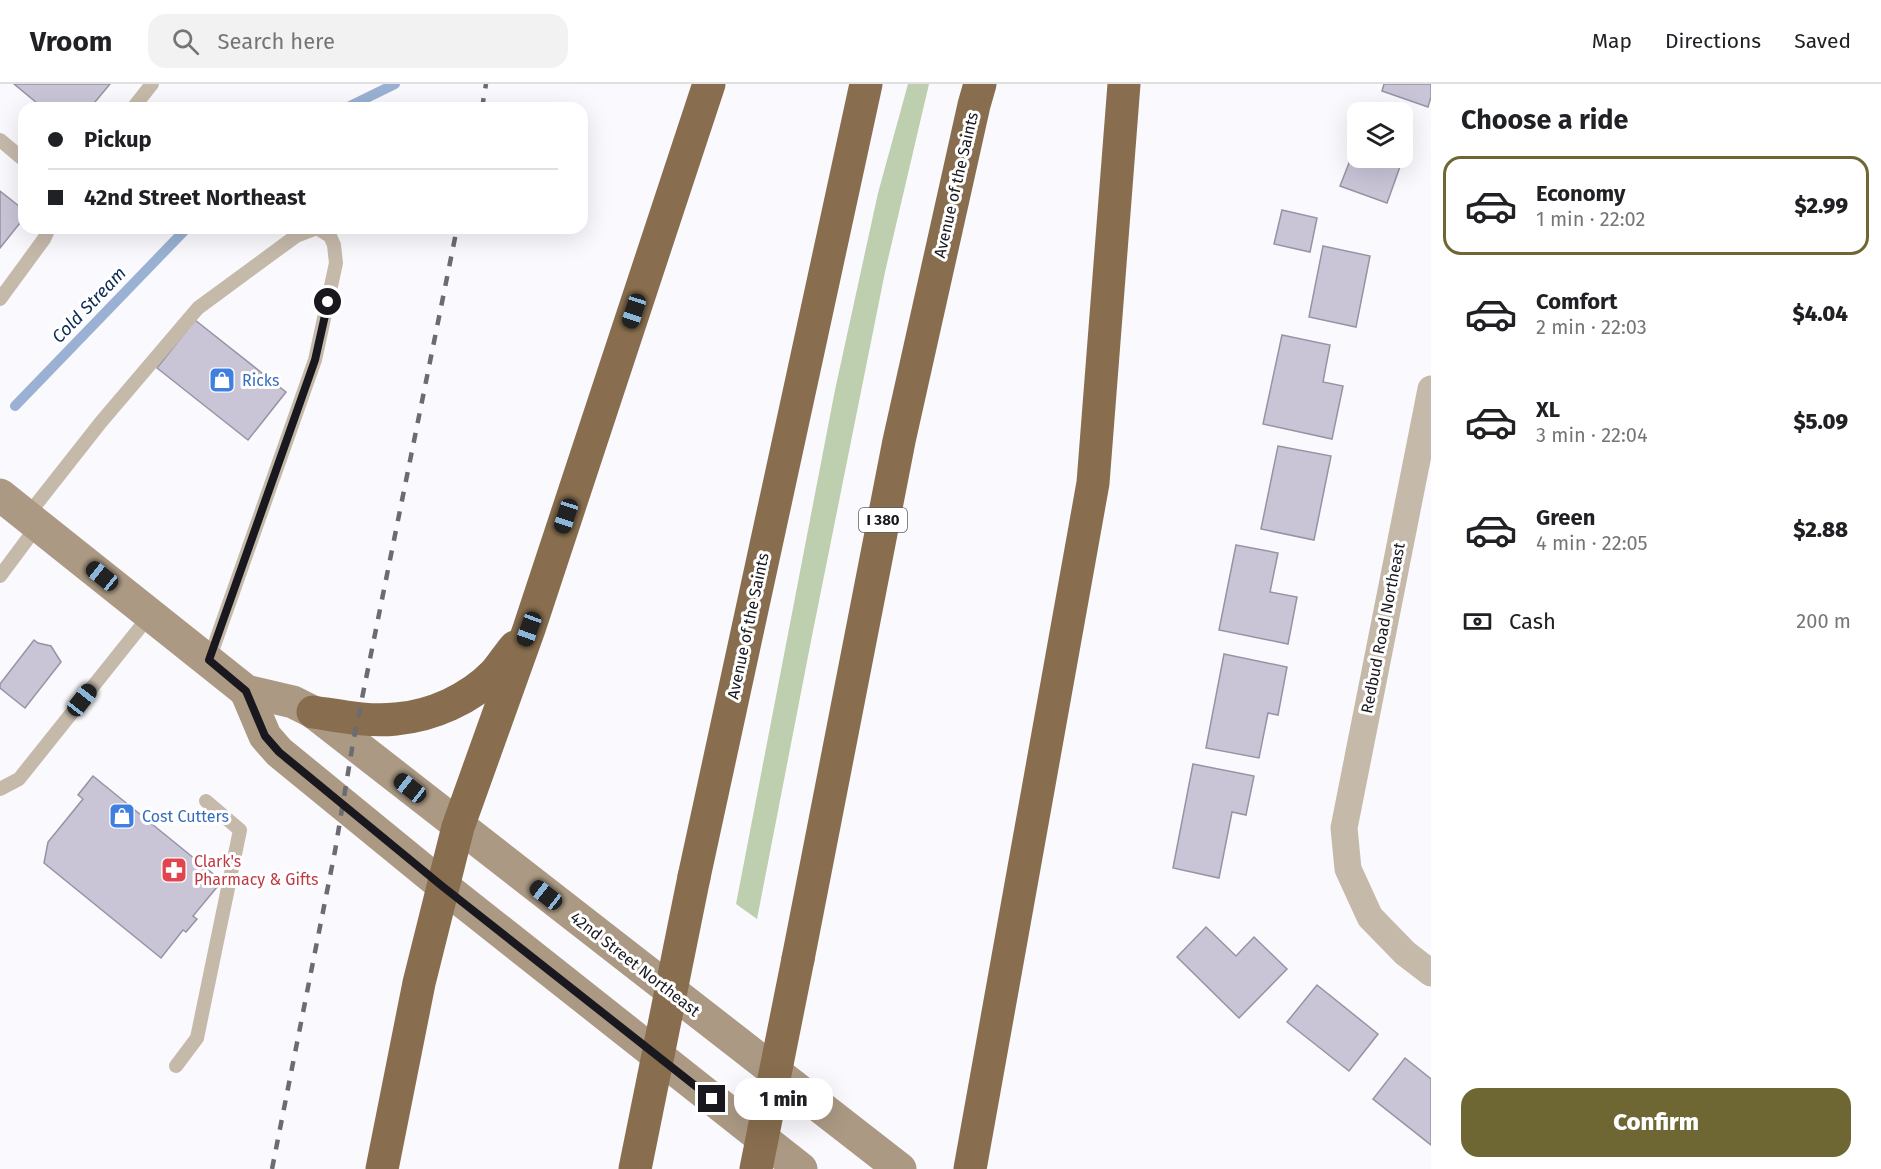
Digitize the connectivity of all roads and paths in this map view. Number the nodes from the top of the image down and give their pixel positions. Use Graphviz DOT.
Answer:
graph roads {
  1 [pos="152,84"];
  2 [pos="709,84"];
  3 [pos="866,84"];
  4 [pos="980,84"];
  5 [pos="1124,84"];
  6 [pos="138,102"];
  7 [pos="0,140"];
  8 [pos="18,155"];
  9 [pos="46,234"];
  10 [pos="301,234"];
  11 [pos="327,234"];
  12 [pos="0,299"];
  13 [pos="1431,389"];
  14 [pos="0,495"];
  15 [pos="33,521"];
  16 [pos="0,576"];
  17 [pos="151,614"];
  18 [pos="529,629"];
  19 [pos="209,660"];
  20 [pos="246,691"];
  21 [pos="313,712"];
  22 [pos="0,789"];
  23 [pos="206,801"];
  24 [pos="458,826"];
  25 [pos="442,886"];
  26 [pos="1431,973"];
  27 [pos="176,1066"];
  28 [pos="382,1169"];
  29 [pos="635,1169"];
  30 [pos="756,1169"];
  31 [pos="801,1169"];
  32 [pos="900,1169"];
  33 [pos="970,1169"];
  1 -- 6 [label="lane"];
  2 -- 18 [label="highway"];
  3 -- 29 [label="highway, Avenue of the Saints, bridge"];
  4 -- 30 [label="highway, Avenue of the Saints / I 380, bridge"];
  5 -- 33 [label="highway"];
  7 -- 8 [label="lane"];
  9 -- 12 [label="lane"];
  10 -- 15 [label="lane"];
  11 -- 19 [label="lane"];
  13 -- 26 [label="street, Redbud Road Northeast"];
  14 -- 15 [label="main road, 42nd Street Northeast"];
  15 -- 16 [label="lane"];
  15 -- 17 [label="main road, 42nd Street Northeast"];
  17 -- 19 [label="main road, 42nd Street Northeast"];
  17 -- 22 [label="lane"];
  18 -- 21 [label="highway"];
  18 -- 24 [label="highway"];
  19 -- 20 [label="main road, 42nd Street Northeast"];
  20 -- 21 [label="main road, 42nd Street Northeast"];
  20 -- 25 [label="main road, 42nd Street Northeast"];
  21 -- 24 [label="main road, 42nd Street Northeast"];
  23 -- 27 [label="lane"];
  24 -- 25 [label="highway"];
  24 -- 32 [label="main road, 42nd Street Northeast"];
  25 -- 28 [label="highway"];
  25 -- 31 [label="main road, 42nd Street Northeast"];
}
